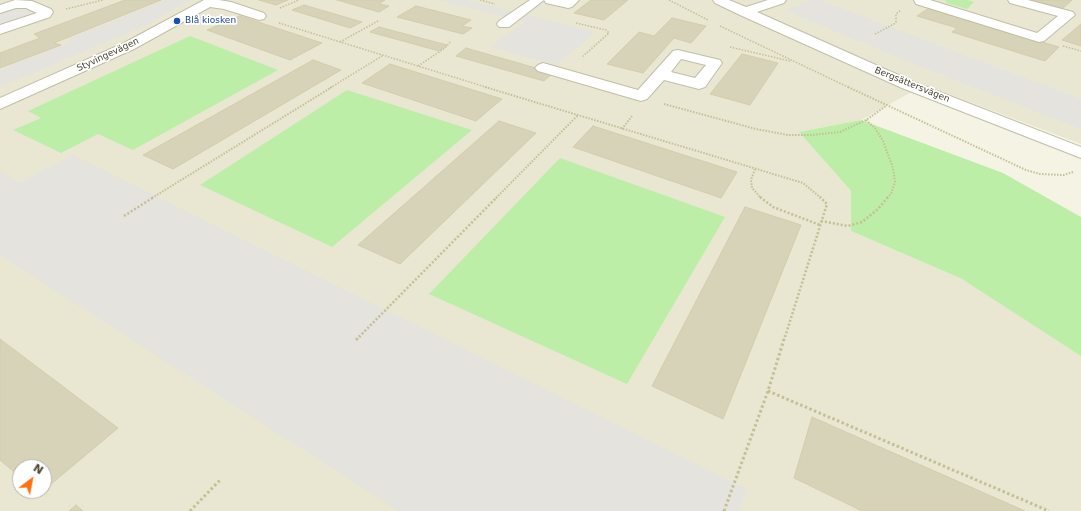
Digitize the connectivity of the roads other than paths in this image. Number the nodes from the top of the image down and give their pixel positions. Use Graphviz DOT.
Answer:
graph roads {
  1 [pos="538,0"];
  2 [pos="550,0"];
  3 [pos="574,0"];
  4 [pos="719,0"];
  5 [pos="780,0"];
  6 [pos="922,0"];
  7 [pos="1014,0"];
  8 [pos="211,1"];
  9 [pos="0,9"];
  10 [pos="745,12"];
  11 [pos="259,16"];
  12 [pos="504,24"];
  13 [pos="0,30"];
  14 [pos="544,68"];
  15 [pos="660,74"];
  16 [pos="0,104"];
  17 [pos="1081,153"];
  1 -- 12 [label="street"];
  2 -- 3 [label="street"];
  4 -- 10 [label="street, Bergsättersvägen"];
  5 -- 10 [label="street"];
  6 -- 7 [label="street"];
  8 -- 11 [label="street"];
  8 -- 16 [label="street, Styvingevägen"];
  9 -- 13 [label="street"];
  10 -- 17 [label="street, Bergsättersvägen"];
  14 -- 15 [label="street"];
}
